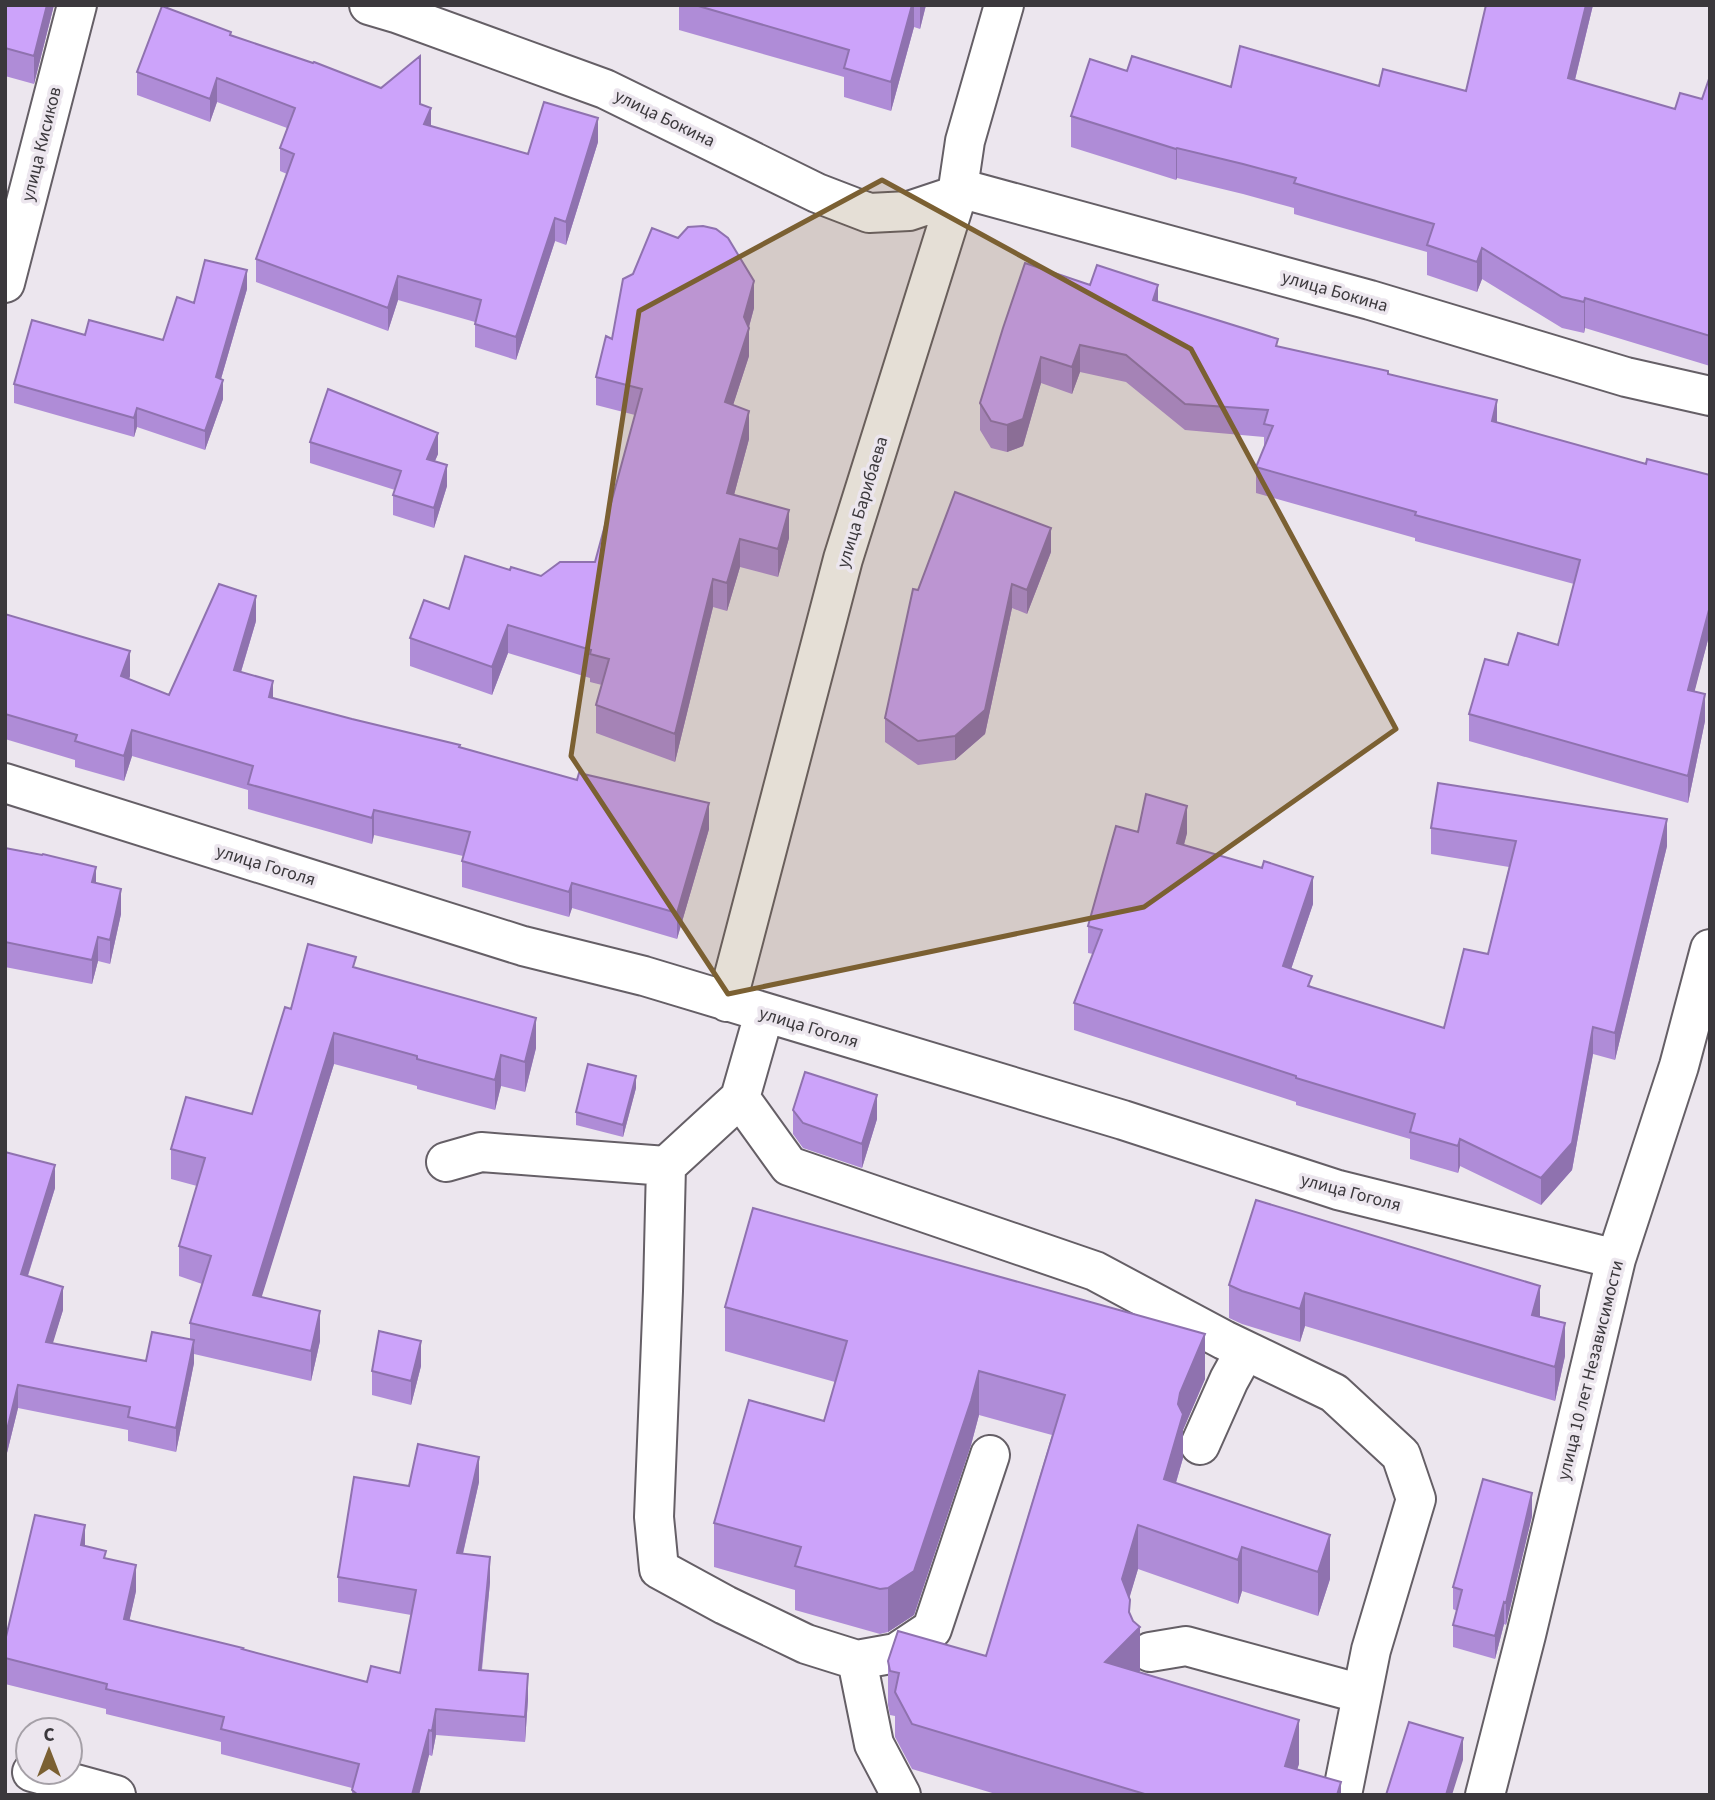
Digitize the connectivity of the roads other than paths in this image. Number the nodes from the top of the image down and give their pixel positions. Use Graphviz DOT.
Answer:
graph roads {
  1 [pos="77,5"];
  2 [pos="369,5"];
  3 [pos="1004,5"];
  4 [pos="958,192"];
  5 [pos="5,283"];
  6 [pos="1710,396"];
  7 [pos="5,783"];
  8 [pos="1710,949"];
  9 [pos="727,1002"];
  10 [pos="765,1014"];
  11 [pos="740,1098"];
  12 [pos="446,1162"];
  13 [pos="666,1166"];
  14 [pos="1616,1259"];
  15 [pos="1245,1351"];
  16 [pos="1200,1445"];
  17 [pos="990,1455"];
  18 [pos="1150,1652"];
  19 [pos="857,1660"];
  20 [pos="1362,1694"];
  21 [pos="84,1786"];
  22 [pos="116,1795"];
  23 [pos="901,1795"];
  24 [pos="1342,1795"];
  25 [pos="1485,1795"];
  1 -- 5 [label="street, улица Кисиков"];
  2 -- 4 [label="street, улица Бокина"];
  3 -- 4 [label="street, улица Барибаева"];
  4 -- 6 [label="street, улица Бокина"];
  4 -- 9 [label="street, улица Барибаева"];
  7 -- 9 [label="street, улица Гоголя"];
  8 -- 14 [label="street, улица 10 лет Независимости"];
  9 -- 10 [label="street, улица Гоголя"];
  10 -- 11 [label="street"];
  10 -- 14 [label="street, улица Гоголя"];
  11 -- 13 [label="street"];
  11 -- 15 [label="street"];
  12 -- 13 [label="street"];
  13 -- 19 [label="street"];
  14 -- 25 [label="street, улица 10 лет Независимости"];
  15 -- 16 [label="street"];
  15 -- 20 [label="street"];
  17 -- 19 [label="street"];
  18 -- 20 [label="street"];
  19 -- 23 [label="street"];
  20 -- 24 [label="street"];
  21 -- 22 [label="street"];
}
